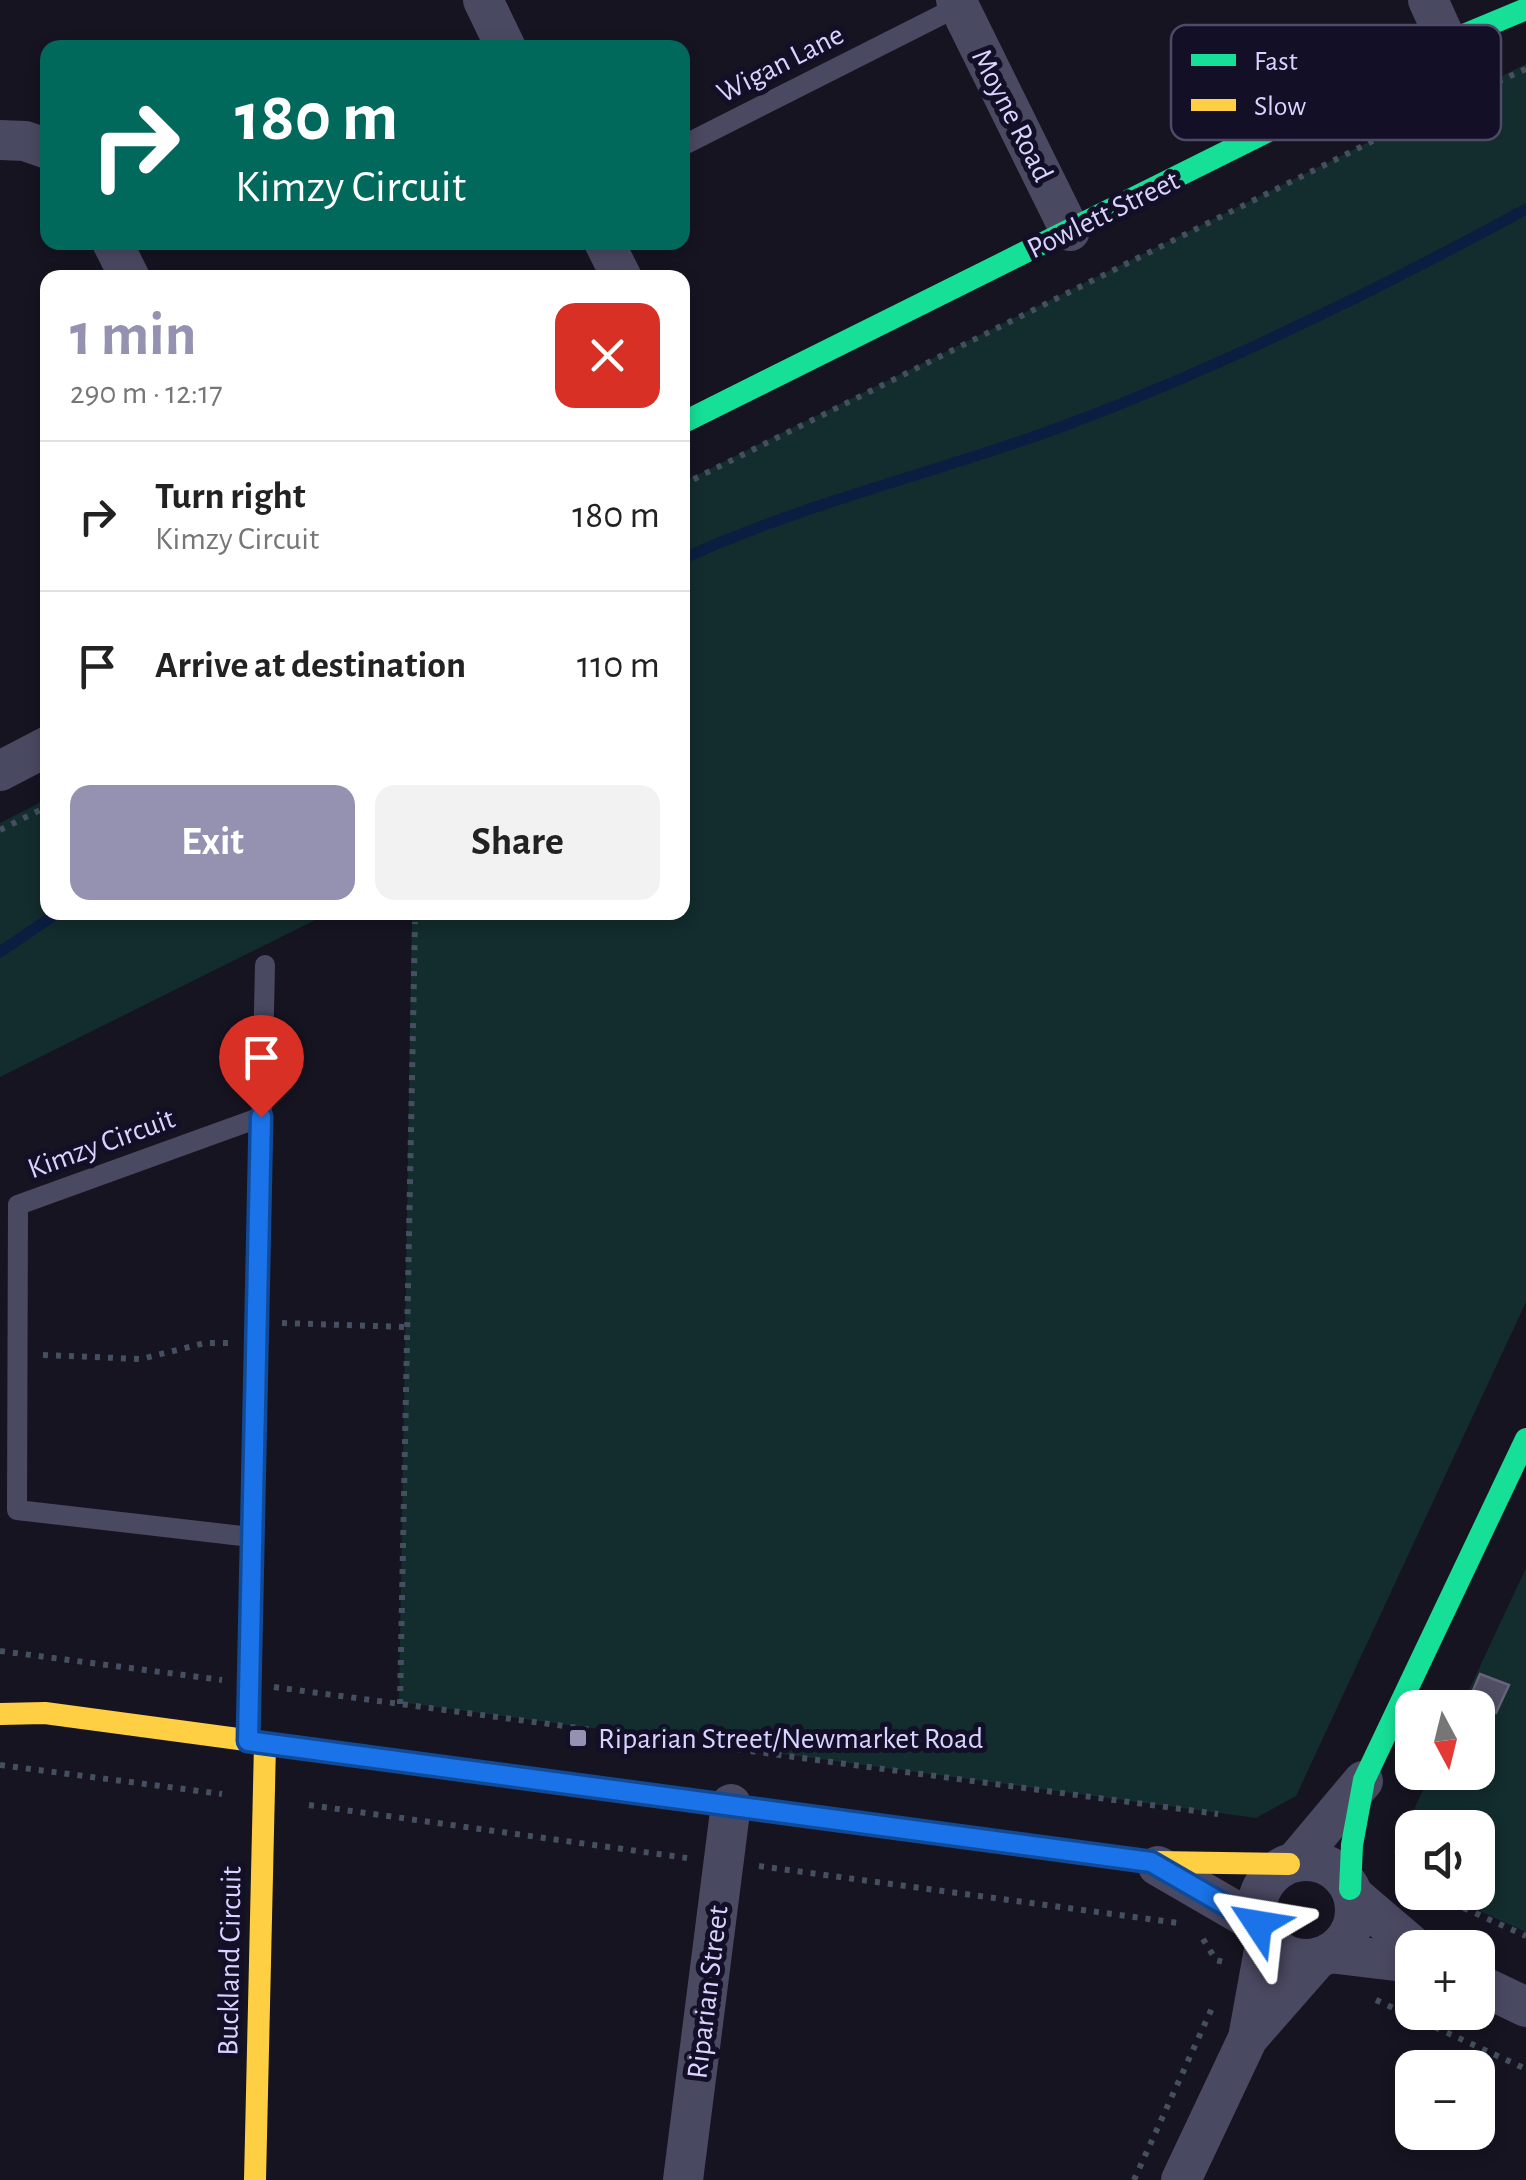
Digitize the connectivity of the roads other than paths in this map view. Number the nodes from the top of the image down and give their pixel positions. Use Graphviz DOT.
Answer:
graph roads {
  1 [pos="482,0"];
  2 [pos="1428,0"];
  3 [pos="957,3"];
  4 [pos="1526,9"];
  5 [pos="1439,25"];
  6 [pos="1488,25"];
  7 [pos="502,40"];
  8 [pos="0,140"];
  9 [pos="1252,140"];
  10 [pos="690,142"];
  11 [pos="40,146"];
  12 [pos="1070,231"];
  13 [pos="690,412"];
  14 [pos="40,750"];
  15 [pos="0,771"];
  16 [pos="264,966"];
  17 [pos="261,1117"];
  18 [pos="1526,1439"];
  19 [pos="1518,1480"];
  20 [pos="251,1537"];
  21 [pos="0,1698"];
  22 [pos="45,1713"];
  23 [pos="0,1714"];
  24 [pos="256,1742"];
  25 [pos="1364,1780"];
  26 [pos="731,1804"];
  27 [pos="1151,1862"];
  28 [pos="1292,1863"];
  29 [pos="1352,1892"];
  30 [pos="1395,1930"];
  31 [pos="1246,1955"];
  32 [pos="1324,1955"];
  33 [pos="1395,1961"];
  34 [pos="1495,1992"];
  35 [pos="1526,2007"];
  36 [pos="1248,2038"];
  37 [pos="254,2180"];
  38 [pos="683,2180"];
  39 [pos="1180,2180"];
  1 -- 7 [label="street"];
  2 -- 5 [label="street"];
  3 -- 10 [label="lane, Wigan Lane"];
  3 -- 12 [label="street, Moyne Road"];
  4 -- 6 [label="street, Powlett Street"];
  8 -- 11 [label="street"];
  9 -- 12 [label="street, Powlett Street"];
  12 -- 13 [label="street, Powlett Street"];
  14 -- 15 [label="street"];
  16 -- 17 [label="lane"];
  17 -- 20 [label="lane"];
  17 -- 20 [label="lane, Kimzy Circuit"];
  18 -- 19 [label="street"];
  19 -- 25 [label="street"];
  20 -- 24 [label="lane"];
  21 -- 22 [label="street"];
  22 -- 23 [label="street"];
  22 -- 24 [label="street"];
  24 -- 26 [label="street"];
  24 -- 37 [label="street, Buckland Circuit"];
  25 -- 28 [label="street"];
  25 -- 29 [label="street"];
  26 -- 27 [label="street"];
  26 -- 38 [label="street, Riparian Street"];
  27 -- 28 [label="street"];
  27 -- 31 [label="street"];
  28 -- 29 [label="street"];
  28 -- 31 [label="street"];
  29 -- 30 [label="street"];
  29 -- 32 [label="street"];
  31 -- 32 [label="street"];
  31 -- 36 [label="street"];
  32 -- 33 [label="street"];
  32 -- 36 [label="street"];
  34 -- 35 [label="street"];
  36 -- 39 [label="street"];
}
